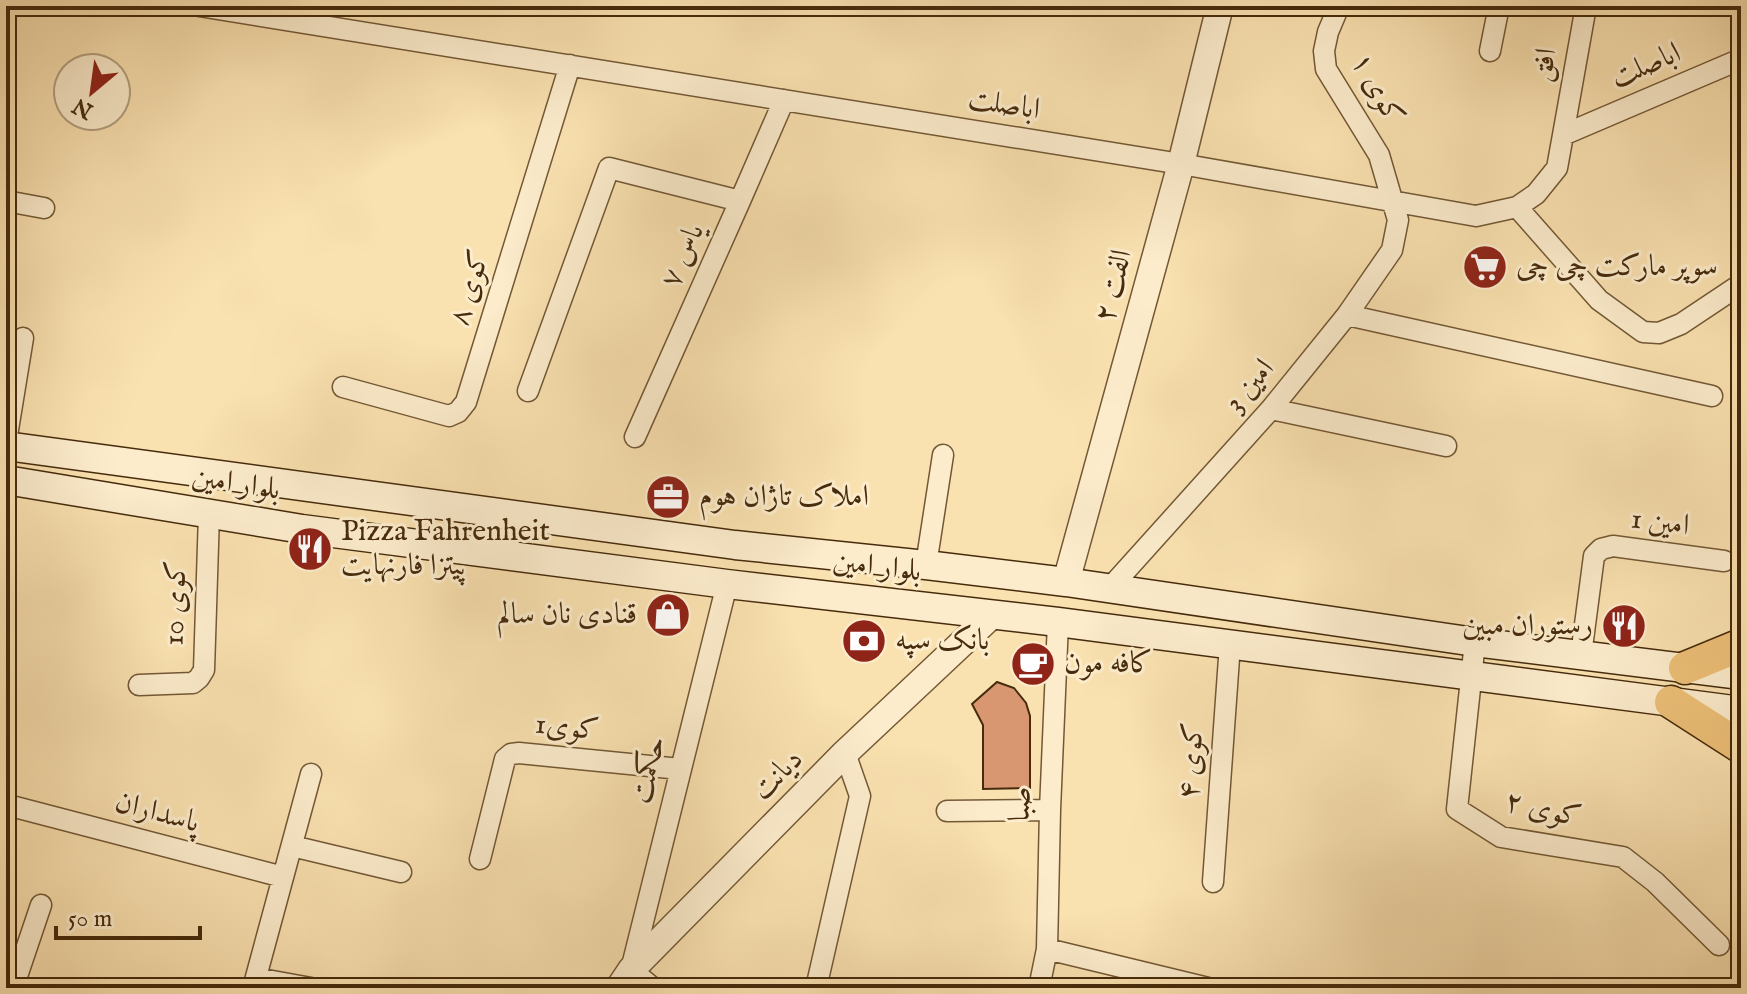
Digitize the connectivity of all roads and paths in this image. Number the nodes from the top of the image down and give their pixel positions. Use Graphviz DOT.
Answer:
graph roads {
  1 [pos="204,6"];
  2 [pos="1220,6"];
  3 [pos="1339,6"];
  4 [pos="1499,6"];
  5 [pos="1586,6"];
  6 [pos="290,13"];
  7 [pos="1490,51"];
  8 [pos="1741,59"];
  9 [pos="570,65"];
  10 [pos="784,100"];
  11 [pos="1563,135"];
  12 [pos="1181,164"];
  13 [pos="6,201"];
  14 [pos="740,201"];
  15 [pos="1392,202"];
  16 [pos="1517,207"];
  17 [pos="44,208"];
  18 [pos="1741,284"];
  19 [pos="1347,315"];
  20 [pos="23,338"];
  21 [pos="343,387"];
  22 [pos="528,391"];
  23 [pos="1712,396"];
  24 [pos="1271,409"];
  25 [pos="635,437"];
  26 [pos="6,444"];
  27 [pos="1446,446"];
  28 [pos="943,455"];
  29 [pos="6,480"];
  30 [pos="209,514"];
  31 [pos="735,545"];
  32 [pos="1724,561"];
  33 [pos="926,565"];
  34 [pos="1066,582"];
  35 [pos="727,584"];
  36 [pos="1110,588"];
  37 [pos="992,615"];
  38 [pos="1058,622"];
  39 [pos="1475,642"];
  40 [pos="1230,644"];
  41 [pos="1741,645"];
  42 [pos="1581,655"];
  43 [pos="1685,668"];
  44 [pos="1741,675"];
  45 [pos="1471,676"];
  46 [pos="139,685"];
  47 [pos="1671,702"];
  48 [pos="1741,711"];
  49 [pos="1741,747"];
  50 [pos="845,753"];
  51 [pos="680,769"];
  52 [pos="311,774"];
  53 [pos="15,807"];
  54 [pos="1050,810"];
  55 [pos="947,811"];
  56 [pos="292,846"];
  57 [pos="480,859"];
  58 [pos="401,872"];
  59 [pos="283,877"];
  60 [pos="1213,882"];
  61 [pos="41,905"];
  62 [pos="1719,945"];
  63 [pos="1047,949"];
  64 [pos="625,979"];
  65 [pos="255,983"];
  66 [pos="13,988"];
  67 [pos="311,988"];
  68 [pos="653,988"];
  69 [pos="816,988"];
  70 [pos="1039,988"];
  71 [pos="1208,988"];
  1 -- 6 [label="street, اباصلت"];
  2 -- 12 [label="street, الفت ۲"];
  3 -- 15 [label="street, کوی ۱"];
  4 -- 7 [label="street"];
  5 -- 11 [label="street, افق"];
  6 -- 9 [label="street, اباصلت"];
  8 -- 11 [label="street, اباصلت"];
  9 -- 10 [label="street, اباصلت"];
  9 -- 21 [label="street, کوی ۸"];
  10 -- 12 [label="street, اباصلت"];
  10 -- 14 [label="street, یاس ۷"];
  11 -- 16 [label="street, اباصلت"];
  12 -- 15 [label="street, اباصلت"];
  12 -- 34 [label="street, الفت ۲"];
  13 -- 17 [label="street"];
  14 -- 22 [label="street"];
  14 -- 25 [label="street, یاس ۷"];
  15 -- 16 [label="street, اباصلت"];
  15 -- 19 [label="street, امین 3"];
  16 -- 18 [label="street"];
  19 -- 23 [label="street"];
  19 -- 24 [label="street, امین 3"];
  20 -- 26 [label="street"];
  24 -- 27 [label="street"];
  24 -- 36 [label="street, امین 3"];
  26 -- 31 [label="main road, بلوار امین"];
  28 -- 33 [label="street"];
  29 -- 30 [label="main road, بلوار امین"];
  30 -- 35 [label="main road, بلوار امین"];
  30 -- 46 [label="street, کوی 10"];
  31 -- 33 [label="main road, بلوار امین"];
  31 -- 35 [label="main road"];
  32 -- 42 [label="street, امین 1"];
  33 -- 34 [label="main road, بلوار امین"];
  34 -- 36 [label="main road, بلوار امین"];
  35 -- 37 [label="main road, بلوار امین"];
  35 -- 51 [label="street, حکمت"];
  36 -- 39 [label="main road, بلوار امین"];
  37 -- 38 [label="main road, بلوار امین"];
  37 -- 50 [label="street, دیانت"];
  38 -- 40 [label="main road, بلوار امین"];
  38 -- 54 [label="street, صبا"];
  39 -- 42 [label="main road, بلوار امین"];
  39 -- 45 [label="street"];
  40 -- 45 [label="main road, بلوار امین"];
  40 -- 60 [label="street, کوی ۴"];
  41 -- 43 [label="main road"];
  42 -- 43 [label="main road, بلوار امین"];
  43 -- 44 [label="main road, بلوار امین"];
  45 -- 47 [label="main road, بلوار امین"];
  45 -- 62 [label="street, کوی ۲"];
  47 -- 48 [label="main road, بلوار امین"];
  47 -- 49 [label="main road"];
  50 -- 64 [label="street, دیانت"];
  50 -- 69 [label="street"];
  51 -- 57 [label="street, کوی1"];
  51 -- 64 [label="street, حکمت"];
  52 -- 56 [label="street"];
  53 -- 59 [label="street, پاسداران"];
  54 -- 55 [label="street"];
  54 -- 63 [label="street, صبا"];
  56 -- 58 [label="street"];
  56 -- 59 [label="street"];
  59 -- 65 [label="street"];
  61 -- 66 [label="street"];
  63 -- 70 [label="street, صبا"];
  63 -- 71 [label="street"];
  64 -- 68 [label="street"];
  65 -- 67 [label="street"];
}
